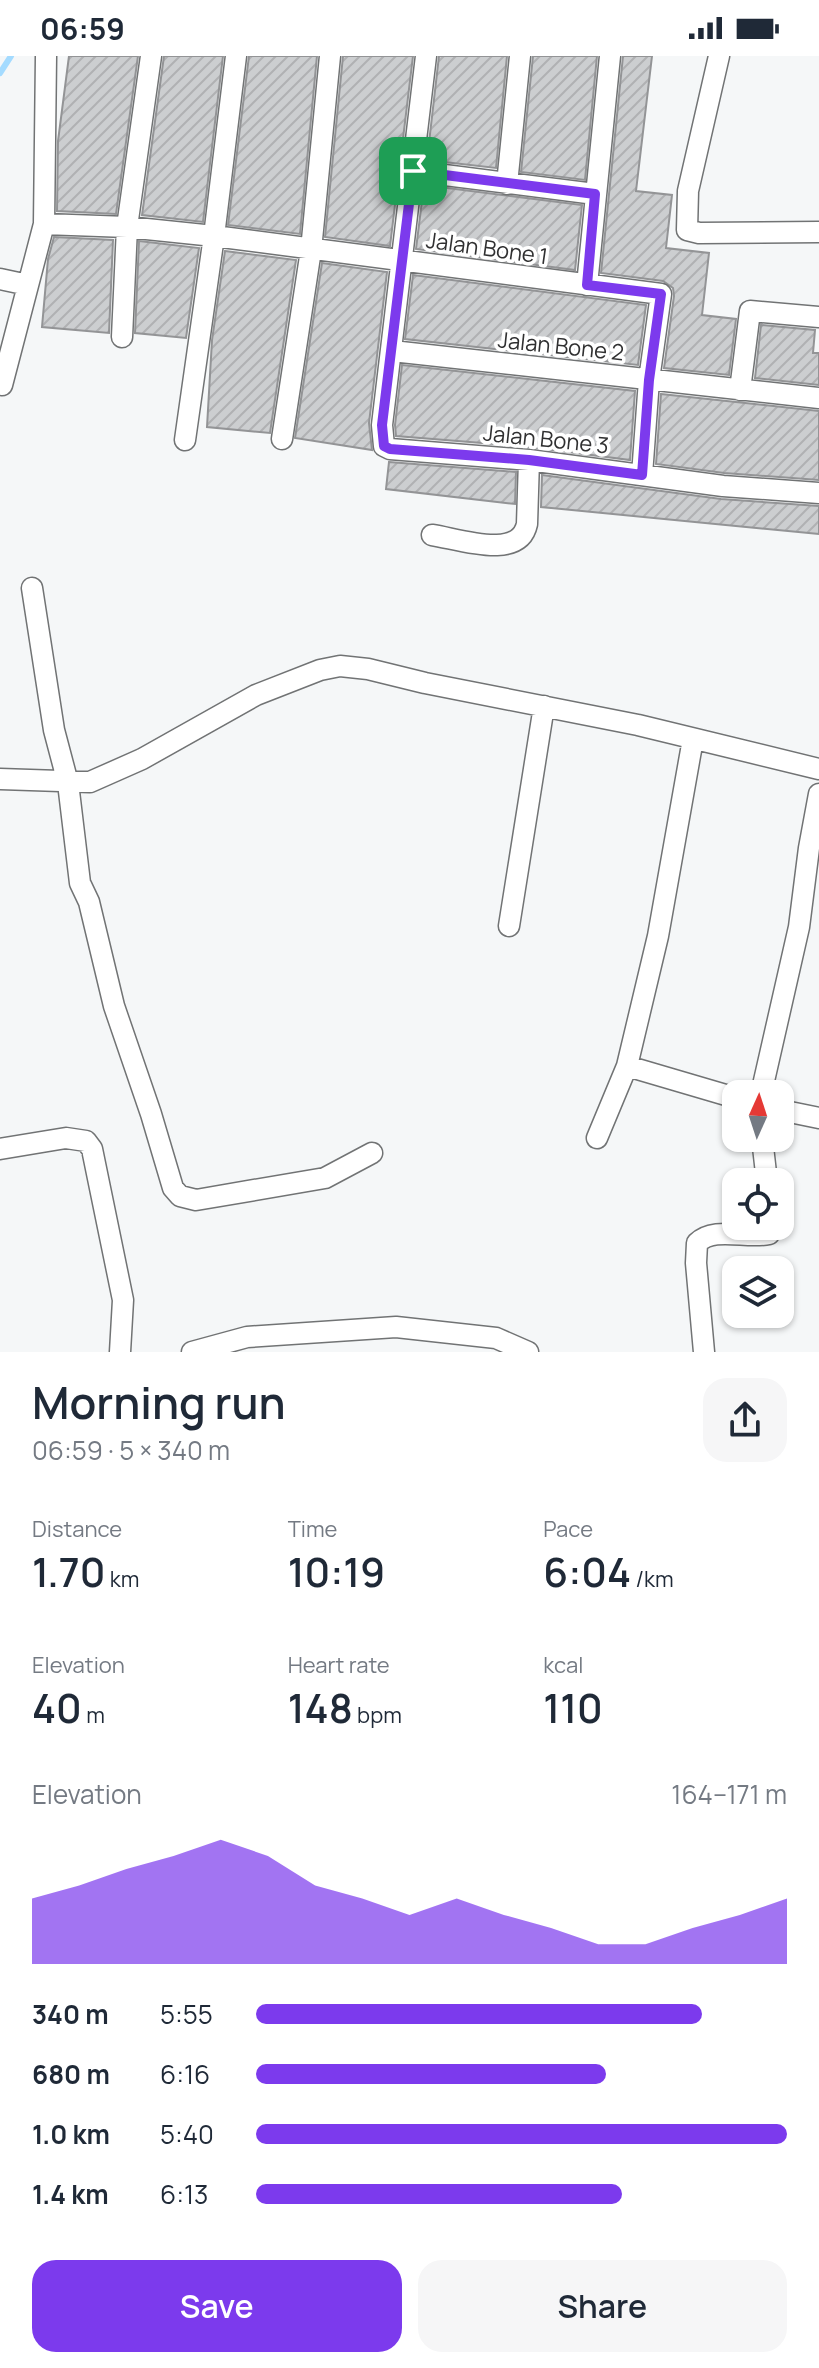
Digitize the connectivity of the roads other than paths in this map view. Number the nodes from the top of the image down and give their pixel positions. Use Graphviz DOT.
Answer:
graph roads {
  1 [pos="46,56"];
  2 [pos="151,56"];
  3 [pos="236,56"];
  4 [pos="330,56"];
  5 [pos="426,56"];
  6 [pos="520,56"];
  7 [pos="610,56"];
  8 [pos="719,56"];
  9 [pos="413,171"];
  10 [pos="507,184"];
  11 [pos="595,194"];
  12 [pos="44,224"];
  13 [pos="127,227"];
  14 [pos="819,232"];
  15 [pos="214,236"];
  16 [pos="311,250"];
  17 [pos="402,260"];
  18 [pos="0,279"];
  19 [pos="28,285"];
  20 [pos="587,285"];
  21 [pos="819,317"];
  22 [pos="122,337"];
  23 [pos="392,351"];
  24 [pos="649,380"];
  25 [pos="2,385"];
  26 [pos="740,390"];
  27 [pos="819,398"];
  28 [pos="282,439"];
  29 [pos="185,440"];
  30 [pos="529,460"];
  31 [pos="642,475"];
  32 [pos="819,493"];
  33 [pos="432,535"];
  34 [pos="32,588"];
  35 [pos="544,706"];
  36 [pos="693,739"];
  37 [pos="819,769"];
  38 [pos="0,779"];
  39 [pos="68,783"];
  40 [pos="819,794"];
  41 [pos="509,926"];
  42 [pos="627,1066"];
  43 [pos="764,1080"];
  44 [pos="722,1094"];
  45 [pos="794,1113"];
  46 [pos="819,1118"];
  47 [pos="597,1138"];
  48 [pos="0,1149"];
  49 [pos="372,1153"];
  50 [pos="722,1234"];
  51 [pos="120,1352"];
  52 [pos="192,1352"];
  53 [pos="528,1352"];
  54 [pos="704,1352"];
  1 -- 12 [label="street"];
  2 -- 13 [label="street"];
  3 -- 15 [label="street"];
  4 -- 16 [label="street"];
  5 -- 9 [label="street"];
  6 -- 10 [label="street"];
  7 -- 11 [label="street"];
  8 -- 14 [label="street"];
  9 -- 10 [label="street"];
  9 -- 17 [label="street"];
  10 -- 11 [label="street"];
  11 -- 20 [label="street"];
  12 -- 13 [label="street, Jalan Bone 1"];
  12 -- 19 [label="street"];
  13 -- 15 [label="street, Jalan Bone 1"];
  13 -- 22 [label="street"];
  15 -- 16 [label="street, Jalan Bone 1"];
  15 -- 29 [label="street"];
  16 -- 17 [label="street, Jalan Bone 1"];
  16 -- 28 [label="street"];
  17 -- 20 [label="street, Jalan Bone 1"];
  17 -- 23 [label="street"];
  18 -- 19 [label="street"];
  19 -- 25 [label="street"];
  20 -- 24 [label="street, Jalan Bone 1"];
  21 -- 26 [label="street"];
  23 -- 24 [label="street, Jalan Bone 2"];
  23 -- 30 [label="street, Jalan Bone 3"];
  24 -- 26 [label="street, Jalan Bone 2"];
  24 -- 31 [label="street"];
  26 -- 27 [label="street, Jalan Bone 2"];
  30 -- 31 [label="street, Jalan Bone 3"];
  30 -- 33 [label="street"];
  31 -- 32 [label="street, Jalan Bone 3"];
  34 -- 39 [label="street"];
  35 -- 36 [label="street"];
  35 -- 39 [label="street"];
  35 -- 41 [label="street"];
  36 -- 37 [label="street"];
  36 -- 42 [label="street"];
  38 -- 39 [label="street"];
  39 -- 49 [label="street"];
  40 -- 43 [label="street"];
  42 -- 44 [label="street"];
  42 -- 47 [label="street"];
  45 -- 46 [label="street"];
  48 -- 51 [label="street"];
  50 -- 54 [label="street"];
  52 -- 53 [label="street"];
}
